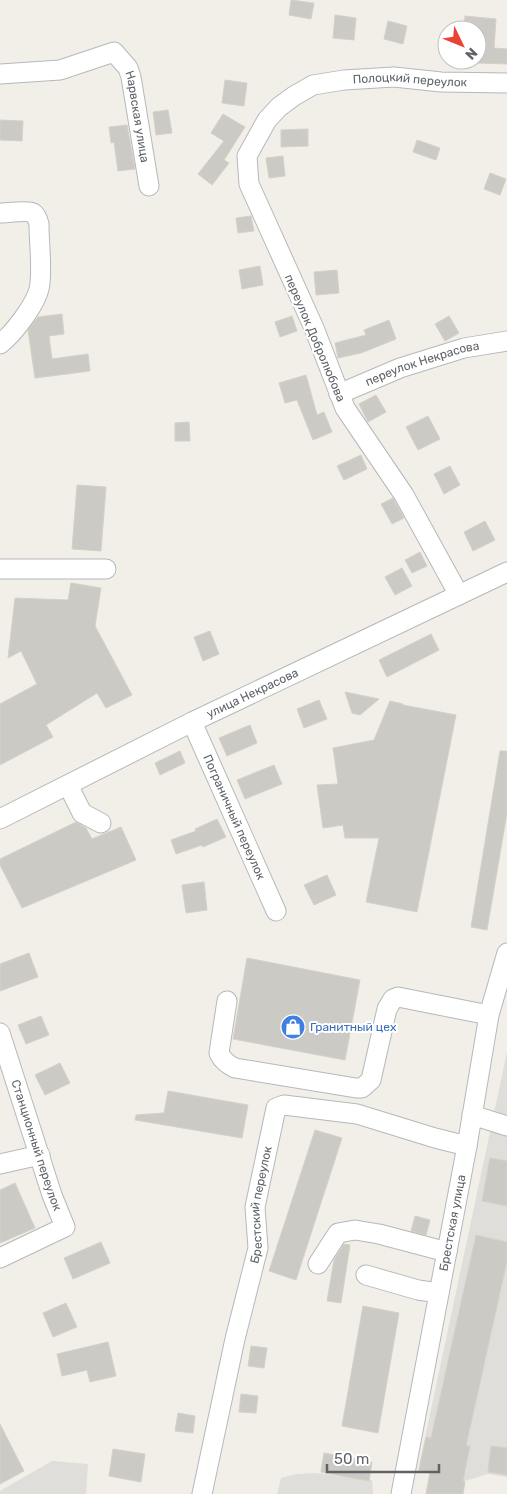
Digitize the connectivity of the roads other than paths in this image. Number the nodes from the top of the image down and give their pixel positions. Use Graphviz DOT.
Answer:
graph roads {
  1 [pos="0,74"];
  2 [pos="507,83"];
  3 [pos="313,85"];
  4 [pos="148,186"];
  5 [pos="0,213"];
  6 [pos="507,341"];
  7 [pos="0,344"];
  8 [pos="339,394"];
  9 [pos="0,569"];
  10 [pos="106,569"];
  11 [pos="507,572"];
  12 [pos="459,595"];
  13 [pos="192,722"];
  14 [pos="68,785"];
  15 [pos="0,819"];
  16 [pos="101,823"];
  17 [pos="276,911"];
  18 [pos="507,953"];
  19 [pos="227,1001"];
  20 [pos="489,1015"];
  21 [pos="0,1033"];
  22 [pos="472,1115"];
  23 [pos="507,1126"];
  24 [pos="467,1146"];
  25 [pos="40,1155"];
  26 [pos="0,1164"];
  27 [pos="447,1252"];
  28 [pos="0,1258"];
  29 [pos="318,1264"];
  30 [pos="366,1275"];
  31 [pos="439,1293"];
  32 [pos="202,1494"];
  33 [pos="401,1494"];
  1 -- 4 [label="street, Нарвская улица"];
  2 -- 3 [label="street, Полоцкий переулок"];
  3 -- 8 [label="street, переулок Добролюбова"];
  5 -- 7 [label="street"];
  6 -- 8 [label="street, переулок Некрасова"];
  8 -- 12 [label="street, переулок Добролюбова"];
  9 -- 10 [label="street"];
  11 -- 12 [label="street, улица Некрасова"];
  12 -- 13 [label="street, улица Некрасова"];
  13 -- 14 [label="street, улица Некрасова"];
  13 -- 17 [label="street, Пограничный переулок"];
  14 -- 15 [label="street, улица Некрасова"];
  14 -- 16 [label="street"];
  18 -- 20 [label="street, Брестская улица"];
  19 -- 20 [label="street"];
  20 -- 22 [label="street, Брестская улица"];
  21 -- 25 [label="street, Станционный переулок"];
  22 -- 23 [label="street"];
  22 -- 24 [label="street, Брестская улица"];
  24 -- 27 [label="street, Брестская улица"];
  24 -- 32 [label="street, Брестский переулок"];
  25 -- 26 [label="street"];
  25 -- 28 [label="street, Станционный переулок"];
  27 -- 29 [label="street"];
  27 -- 31 [label="street, Брестская улица"];
  30 -- 31 [label="street"];
  31 -- 33 [label="street, Брестская улица"];
}
